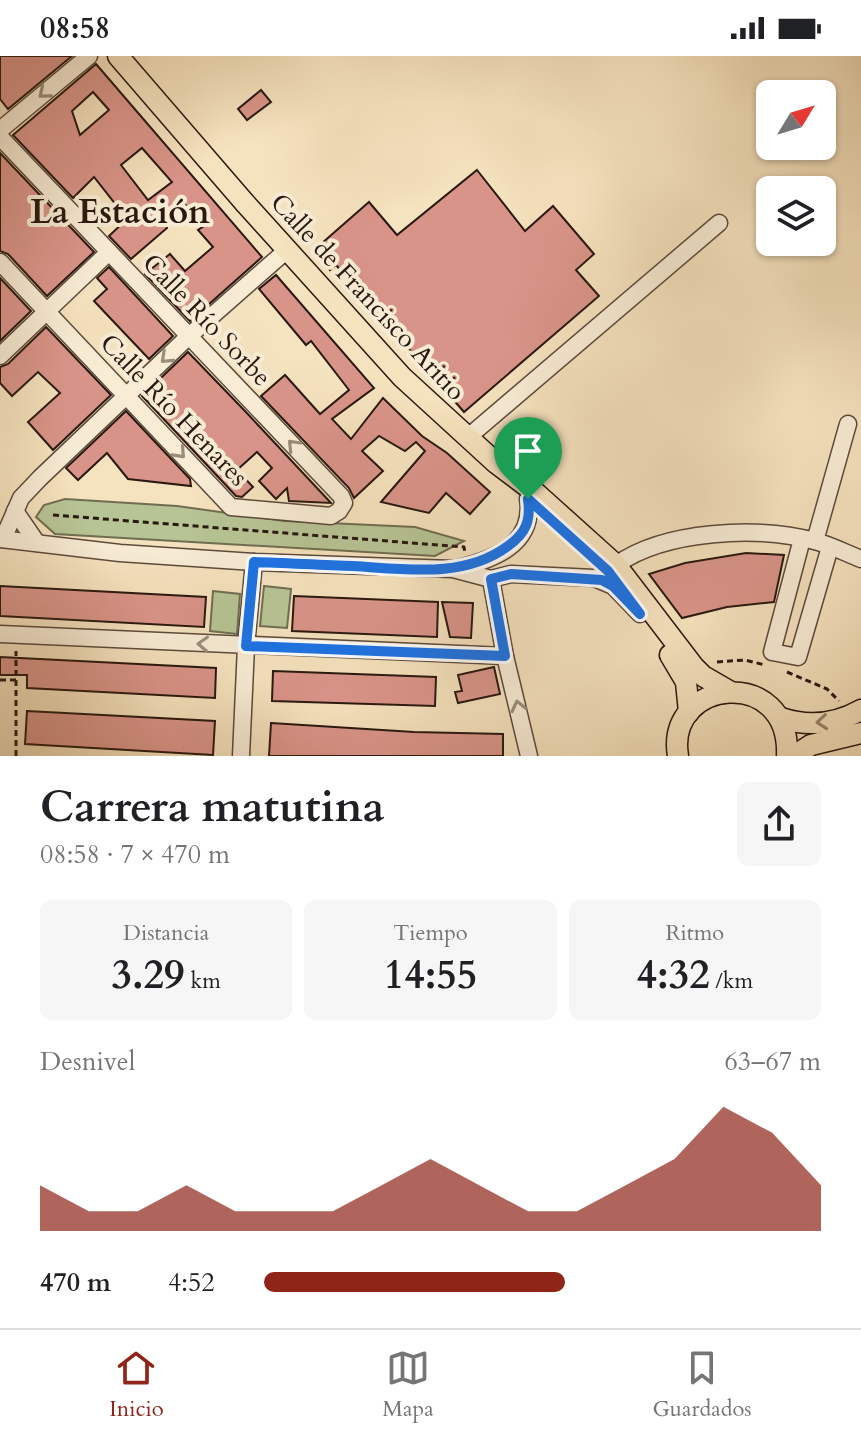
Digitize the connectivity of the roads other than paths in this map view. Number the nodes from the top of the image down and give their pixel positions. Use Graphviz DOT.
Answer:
graph roads {
  1 [pos="89,56"];
  2 [pos="118,56"];
  3 [pos="0,130"];
  4 [pos="0,137"];
  5 [pos="719,223"];
  6 [pos="287,250"];
  7 [pos="109,252"];
  8 [pos="0,262"];
  9 [pos="47,311"];
  10 [pos="189,336"];
  11 [pos="0,356"];
  12 [pos="126,396"];
  13 [pos="848,424"];
  14 [pos="467,438"];
  15 [pos="496,463"];
  16 [pos="528,499"];
  17 [pos="344,503"];
  18 [pos="12,507"];
  19 [pos="1,539"];
  20 [pos="816,542"];
  21 [pos="37,543"];
  22 [pos="861,559"];
  23 [pos="254,562"];
  24 [pos="616,565"];
  25 [pos="453,569"];
  26 [pos="491,579"];
  27 [pos="640,614"];
  28 [pos="8,635"];
  29 [pos="246,646"];
  30 [pos="505,656"];
  31 [pos="729,691"];
  32 [pos="689,712"];
  33 [pos="781,718"];
  34 [pos="857,720"];
  35 [pos="678,755"];
  36 [pos="241,756"];
  37 [pos="529,756"];
  38 [pos="787,756"];
  39 [pos="794,756"];
  1 -- 3 [label="street, one-way"];
  2 -- 6 [label="main road, Calle de Francisco Aritio"];
  4 -- 7 [label="street, Calle Río Sorbe"];
  5 -- 14 [label="street"];
  6 -- 10 [label="street"];
  6 -- 14 [label="main road, Calle de Francisco Aritio"];
  7 -- 9 [label="street"];
  7 -- 10 [label="street, Calle Río Sorbe"];
  8 -- 9 [label="street, Calle Río Henares"];
  9 -- 11 [label="street"];
  9 -- 12 [label="street, Calle Río Henares"];
  10 -- 12 [label="street, one-way"];
  17 -- 10 [label="street, Calle Río Sorbe, one-way"];
  12 -- 17 [label="street, Calle Río Henares, one-way"];
  12 -- 18 [label="street"];
  13 -- 20 [label="street"];
  14 -- 15 [label="main road, Calle de Francisco Aritio"];
  15 -- 16 [label="main road"];
  15 -- 24 [label="main road, Calle de Francisco Aritio"];
  16 -- 25 [label="street"];
  16 -- 27 [label="main road"];
  18 -- 19 [label="street"];
  18 -- 21 [label="street"];
  19 -- 21 [label="street"];
  20 -- 20 [label="street"];
  20 -- 22 [label="street"];
  20 -- 24 [label="street"];
  21 -- 23 [label="street"];
  23 -- 25 [label="street"];
  23 -- 29 [label="street"];
  24 -- 31 [label="main road, Calle de Francisco Aritio"];
  25 -- 26 [label="street"];
  26 -- 27 [label="street"];
  26 -- 30 [label="street"];
  27 -- 32 [label="main road"];
  29 -- 28 [label="street, one-way"];
  29 -- 30 [label="street"];
  29 -- 36 [label="street"];
  37 -- 30 [label="street, one-way"];
  31 -- 32 [label="main road"];
  31 -- 33 [label="main road, Calle de Francisco Aritio"];
  32 -- 35 [label="main road"];
  34 -- 33 [label="main road, one-way"];
  33 -- 38 [label="main road"];
  34 -- 39 [label="main road"];
}
